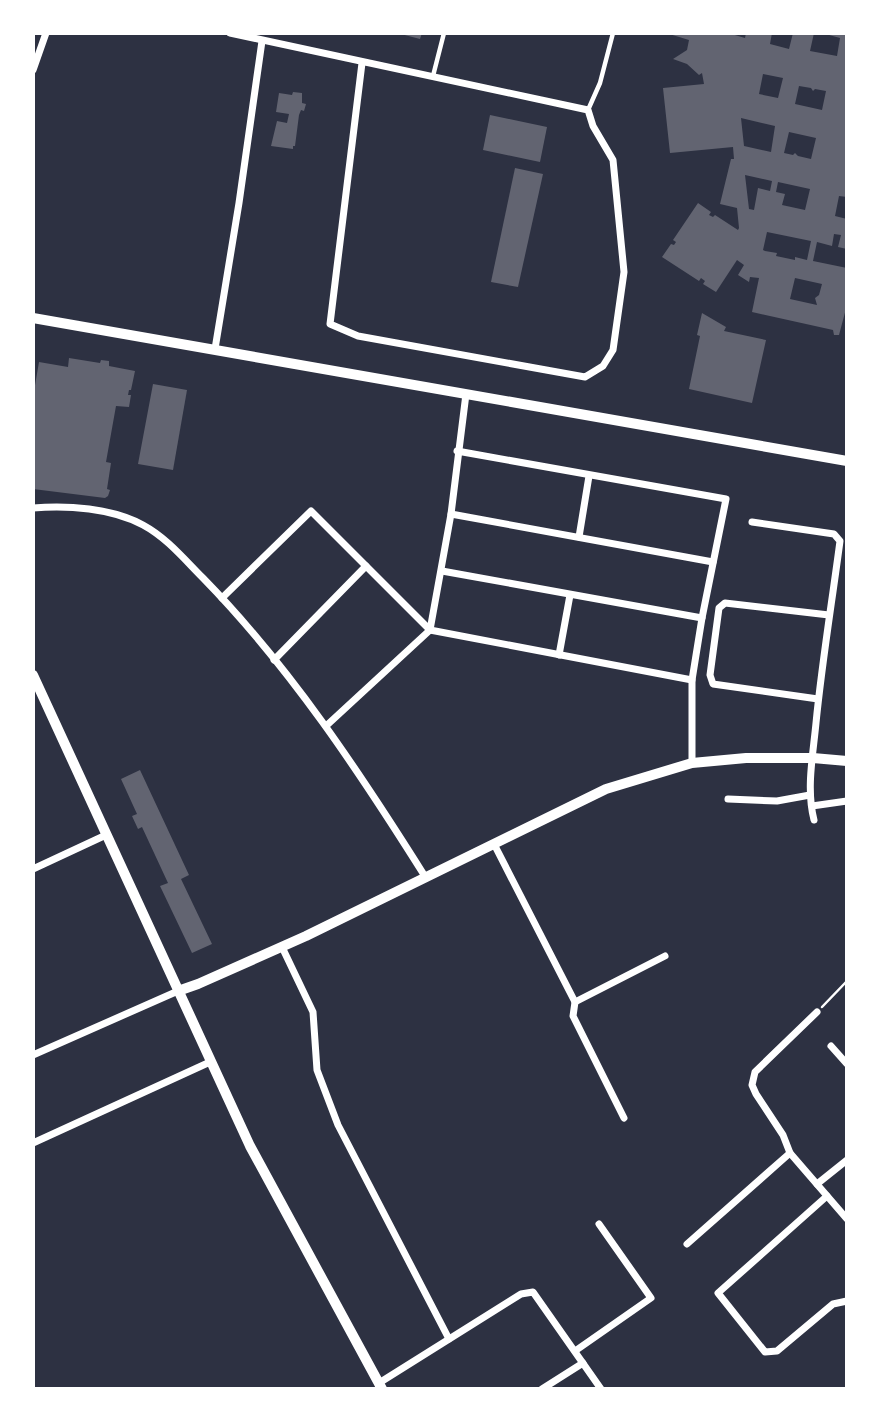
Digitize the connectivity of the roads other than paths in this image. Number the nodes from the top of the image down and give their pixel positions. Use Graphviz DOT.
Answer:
graph roads {
  1 [pos="46,33"];
  2 [pos="230,33"];
  3 [pos="444,33"];
  4 [pos="613,33"];
  5 [pos="262,41"];
  6 [pos="362,63"];
  7 [pos="33,70"];
  8 [pos="433,76"];
  9 [pos="588,110"];
  10 [pos="33,318"];
  11 [pos="215,349"];
  12 [pos="466,394"];
  13 [pos="457,452"];
  14 [pos="847,461"];
  15 [pos="589,477"];
  16 [pos="33,508"];
  17 [pos="450,514"];
  18 [pos="752,522"];
  19 [pos="579,537"];
  20 [pos="713,562"];
  21 [pos="366,566"];
  22 [pos="442,571"];
  23 [pos="569,595"];
  24 [pos="222,598"];
  25 [pos="829,615"];
  26 [pos="702,618"];
  27 [pos="430,630"];
  28 [pos="559,655"];
  29 [pos="274,660"];
  30 [pos="33,675"];
  31 [pos="692,680"];
  32 [pos="818,699"];
  33 [pos="39,700"];
  34 [pos="326,726"];
  35 [pos="813,758"];
  36 [pos="847,761"];
  37 [pos="692,764"];
  38 [pos="810,795"];
  39 [pos="728,799"];
  40 [pos="847,801"];
  41 [pos="812,806"];
  42 [pos="814,820"];
  43 [pos="106,835"];
  44 [pos="494,844"];
  45 [pos="33,869"];
  46 [pos="426,878"];
  47 [pos="282,947"];
  48 [pos="665,956"];
  49 [pos="178,991"];
  50 [pos="575,1002"];
  51 [pos="817,1012"];
  52 [pos="831,1046"];
  53 [pos="33,1055"];
  54 [pos="210,1062"];
  55 [pos="847,1064"];
  56 [pos="624,1118"];
  57 [pos="33,1143"];
  58 [pos="790,1153"];
  59 [pos="847,1160"];
  60 [pos="817,1184"];
  61 [pos="827,1196"];
  62 [pos="847,1219"];
  63 [pos="600,1224"];
  64 [pos="687,1244"];
  65 [pos="847,1301"];
  66 [pos="449,1339"];
  67 [pos="575,1351"];
  68 [pos="583,1363"];
  69 [pos="380,1386"];
  70 [pos="542,1389"];
  71 [pos="601,1389"];
  1 -- 7 [label="street"];
  2 -- 5 [label="street"];
  3 -- 8 [label="lane"];
  4 -- 9 [label="lane"];
  5 -- 6 [label="street"];
  5 -- 11 [label="street"];
  6 -- 8 [label="street"];
  6 -- 9 [label="street"];
  8 -- 9 [label="street"];
  10 -- 11 [label="main road"];
  11 -- 12 [label="main road"];
  12 -- 13 [label="street"];
  12 -- 14 [label="main road"];
  13 -- 15 [label="street"];
  13 -- 17 [label="street"];
  15 -- 19 [label="street"];
  15 -- 20 [label="street"];
  16 -- 24 [label="street"];
  17 -- 19 [label="street"];
  17 -- 22 [label="street"];
  18 -- 25 [label="street"];
  19 -- 20 [label="street"];
  20 -- 26 [label="street"];
  21 -- 24 [label="street"];
  21 -- 27 [label="street"];
  21 -- 29 [label="street"];
  22 -- 23 [label="street"];
  22 -- 27 [label="street"];
  23 -- 26 [label="street"];
  23 -- 28 [label="street"];
  24 -- 29 [label="street"];
  25 -- 32 [label="street"];
  25 -- 32 [label="street"];
  26 -- 31 [label="street"];
  27 -- 28 [label="street"];
  27 -- 34 [label="street"];
  28 -- 31 [label="street"];
  29 -- 34 [label="street"];
  30 -- 33 [label="main road"];
  31 -- 37 [label="street"];
  32 -- 35 [label="street"];
  33 -- 43 [label="main road"];
  34 -- 46 [label="street"];
  35 -- 36 [label="street"];
  35 -- 37 [label="street"];
  35 -- 38 [label="street"];
  37 -- 44 [label="street"];
  38 -- 39 [label="street"];
  38 -- 41 [label="street"];
  40 -- 41 [label="street"];
  41 -- 42 [label="street"];
  43 -- 45 [label="street"];
  43 -- 49 [label="main road"];
  44 -- 46 [label="street"];
  44 -- 50 [label="street"];
  46 -- 47 [label="street"];
  47 -- 49 [label="street"];
  47 -- 66 [label="street"];
  48 -- 50 [label="street"];
  49 -- 53 [label="street"];
  49 -- 54 [label="main road"];
  50 -- 56 [label="street"];
  51 -- 58 [label="street"];
  52 -- 55 [label="street"];
  54 -- 57 [label="street"];
  54 -- 69 [label="main road"];
  58 -- 60 [label="street"];
  58 -- 64 [label="street"];
  59 -- 60 [label="street"];
  60 -- 61 [label="street"];
  61 -- 62 [label="street"];
  61 -- 65 [label="street"];
  63 -- 67 [label="street"];
  66 -- 67 [label="street"];
  66 -- 69 [label="street"];
  67 -- 68 [label="street"];
  68 -- 70 [label="street"];
  68 -- 71 [label="street"];
}
